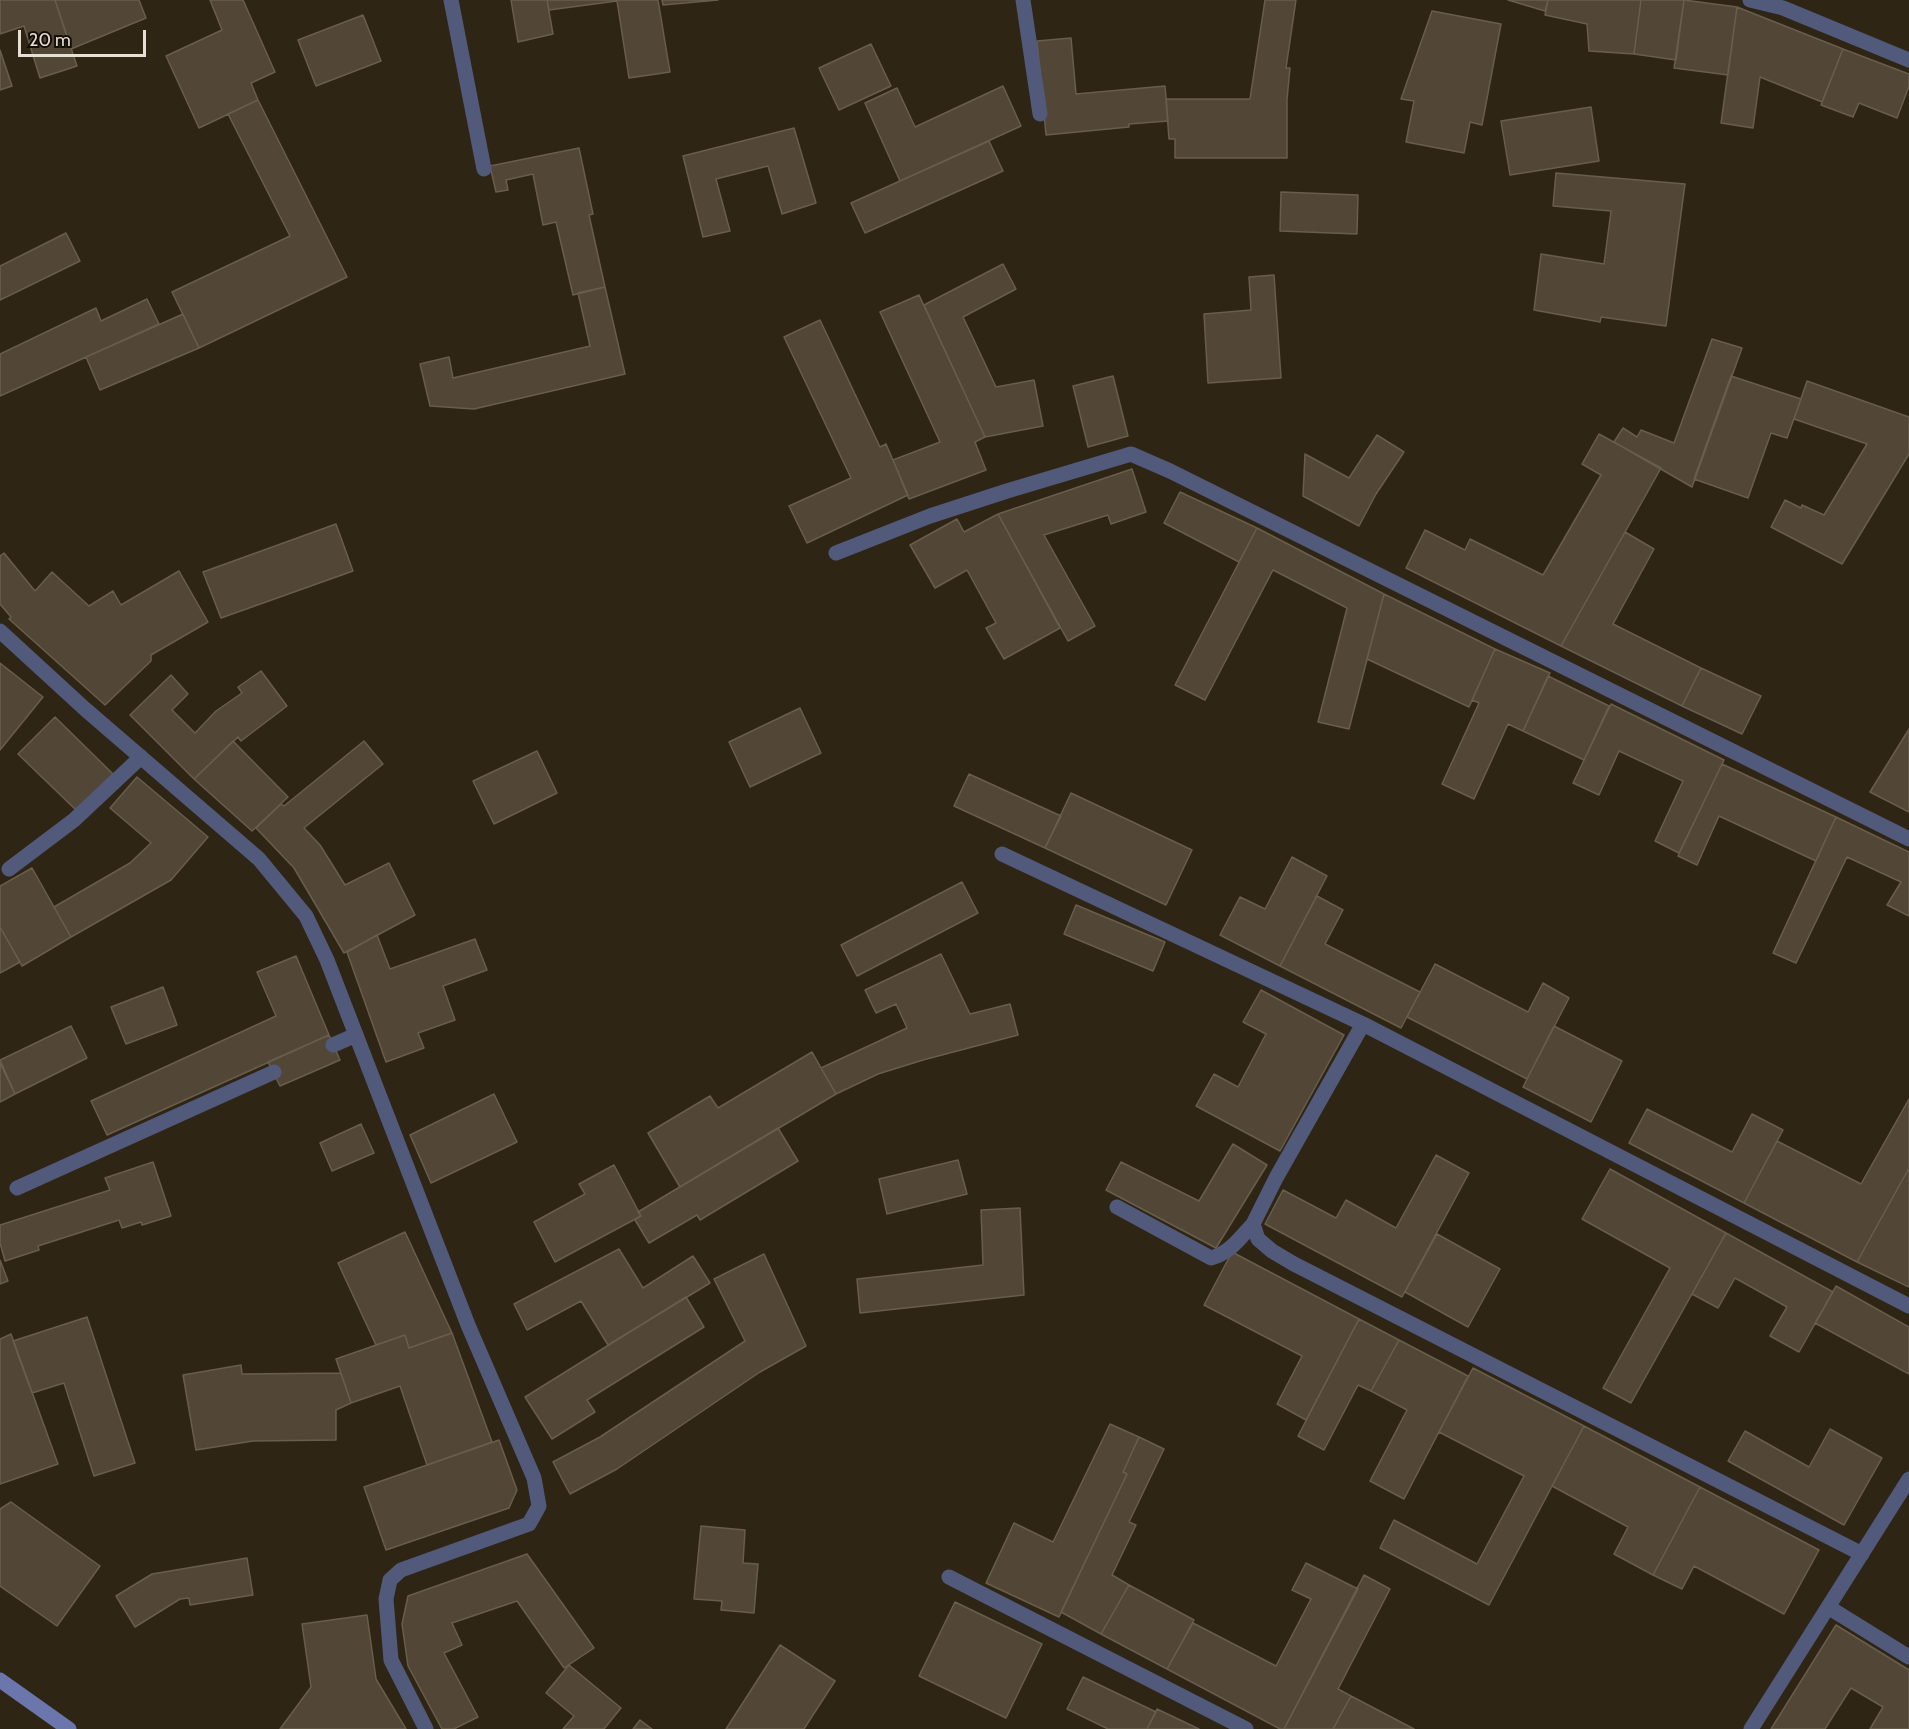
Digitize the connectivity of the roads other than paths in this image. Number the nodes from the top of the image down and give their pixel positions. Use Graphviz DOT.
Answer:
graph roads {
  1 [pos="451,0"];
  2 [pos="1023,0"];
  3 [pos="1750,0"];
  4 [pos="1909,60"];
  5 [pos="1040,114"];
  6 [pos="484,169"];
  7 [pos="836,553"];
  8 [pos="0,632"];
  9 [pos="141,757"];
  10 [pos="1909,839"];
  11 [pos="1002,854"];
  12 [pos="9,869"];
  13 [pos="1364,1024"];
  14 [pos="356,1035"];
  15 [pos="333,1045"];
  16 [pos="274,1072"];
  17 [pos="16,1188"];
  18 [pos="1117,1207"];
  19 [pos="1253,1224"];
  20 [pos="1909,1306"];
  21 [pos="1909,1479"];
  22 [pos="1862,1554"];
  23 [pos="949,1577"];
  24 [pos="1828,1607"];
  25 [pos="1909,1657"];
  26 [pos="0,1680"];
  27 [pos="69,1729"];
  28 [pos="426,1729"];
  29 [pos="1246,1729"];
  30 [pos="1751,1729"];
  1 -- 6 [label="street"];
  2 -- 5 [label="street"];
  3 -- 4 [label="street"];
  7 -- 10 [label="street"];
  8 -- 9 [label="street"];
  9 -- 12 [label="street"];
  9 -- 14 [label="street"];
  11 -- 13 [label="street"];
  13 -- 19 [label="street"];
  13 -- 20 [label="street"];
  14 -- 15 [label="street"];
  14 -- 28 [label="street"];
  16 -- 17 [label="street"];
  18 -- 19 [label="street"];
  19 -- 22 [label="street"];
  21 -- 22 [label="street"];
  22 -- 24 [label="street"];
  23 -- 29 [label="street"];
  24 -- 25 [label="street"];
  24 -- 30 [label="street"];
  26 -- 27 [label="main road"];
}
